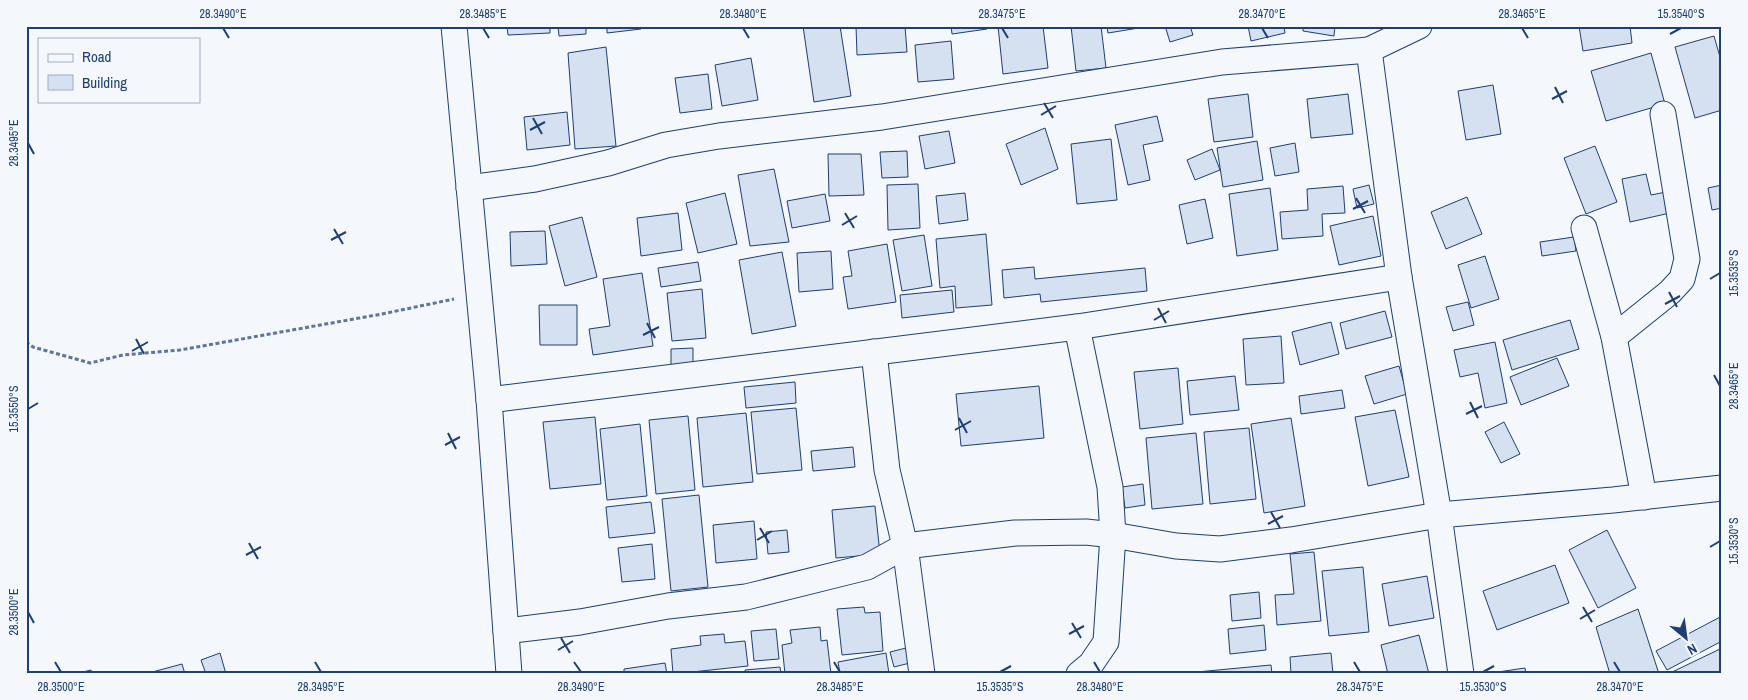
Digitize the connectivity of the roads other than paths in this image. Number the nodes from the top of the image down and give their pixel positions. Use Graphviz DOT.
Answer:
graph roads {
  1 [pos="454,26"];
  2 [pos="1419,26"];
  3 [pos="1369,50"];
  4 [pos="1663,114"];
  5 [pos="469,188"];
  6 [pos="1584,228"];
  7 [pos="1400,277"];
  8 [pos="1077,327"];
  9 [pos="1614,337"];
  10 [pos="874,352"];
  11 [pos="489,400"];
  12 [pos="1722,488"];
  13 [pos="1644,497"];
  14 [pos="1439,515"];
  15 [pos="1113,535"];
  16 [pos="905,546"];
  17 [pos="506,632"];
  18 [pos="509,674"];
  19 [pos="922,674"];
  20 [pos="1079,674"];
  21 [pos="1461,674"];
  1 -- 5 [label="street"];
  2 -- 3 [label="street"];
  3 -- 5 [label="street"];
  3 -- 7 [label="street"];
  4 -- 9 [label="street"];
  5 -- 11 [label="street"];
  6 -- 9 [label="street"];
  7 -- 8 [label="street"];
  7 -- 14 [label="street"];
  8 -- 10 [label="street"];
  8 -- 15 [label="street"];
  9 -- 13 [label="street"];
  10 -- 11 [label="street"];
  10 -- 16 [label="street"];
  11 -- 17 [label="street"];
  12 -- 13 [label="street"];
  13 -- 14 [label="street"];
  14 -- 15 [label="street"];
  14 -- 21 [label="street"];
  15 -- 16 [label="street"];
  15 -- 20 [label="street"];
  16 -- 17 [label="street"];
  16 -- 19 [label="street"];
  17 -- 18 [label="street"];
}
